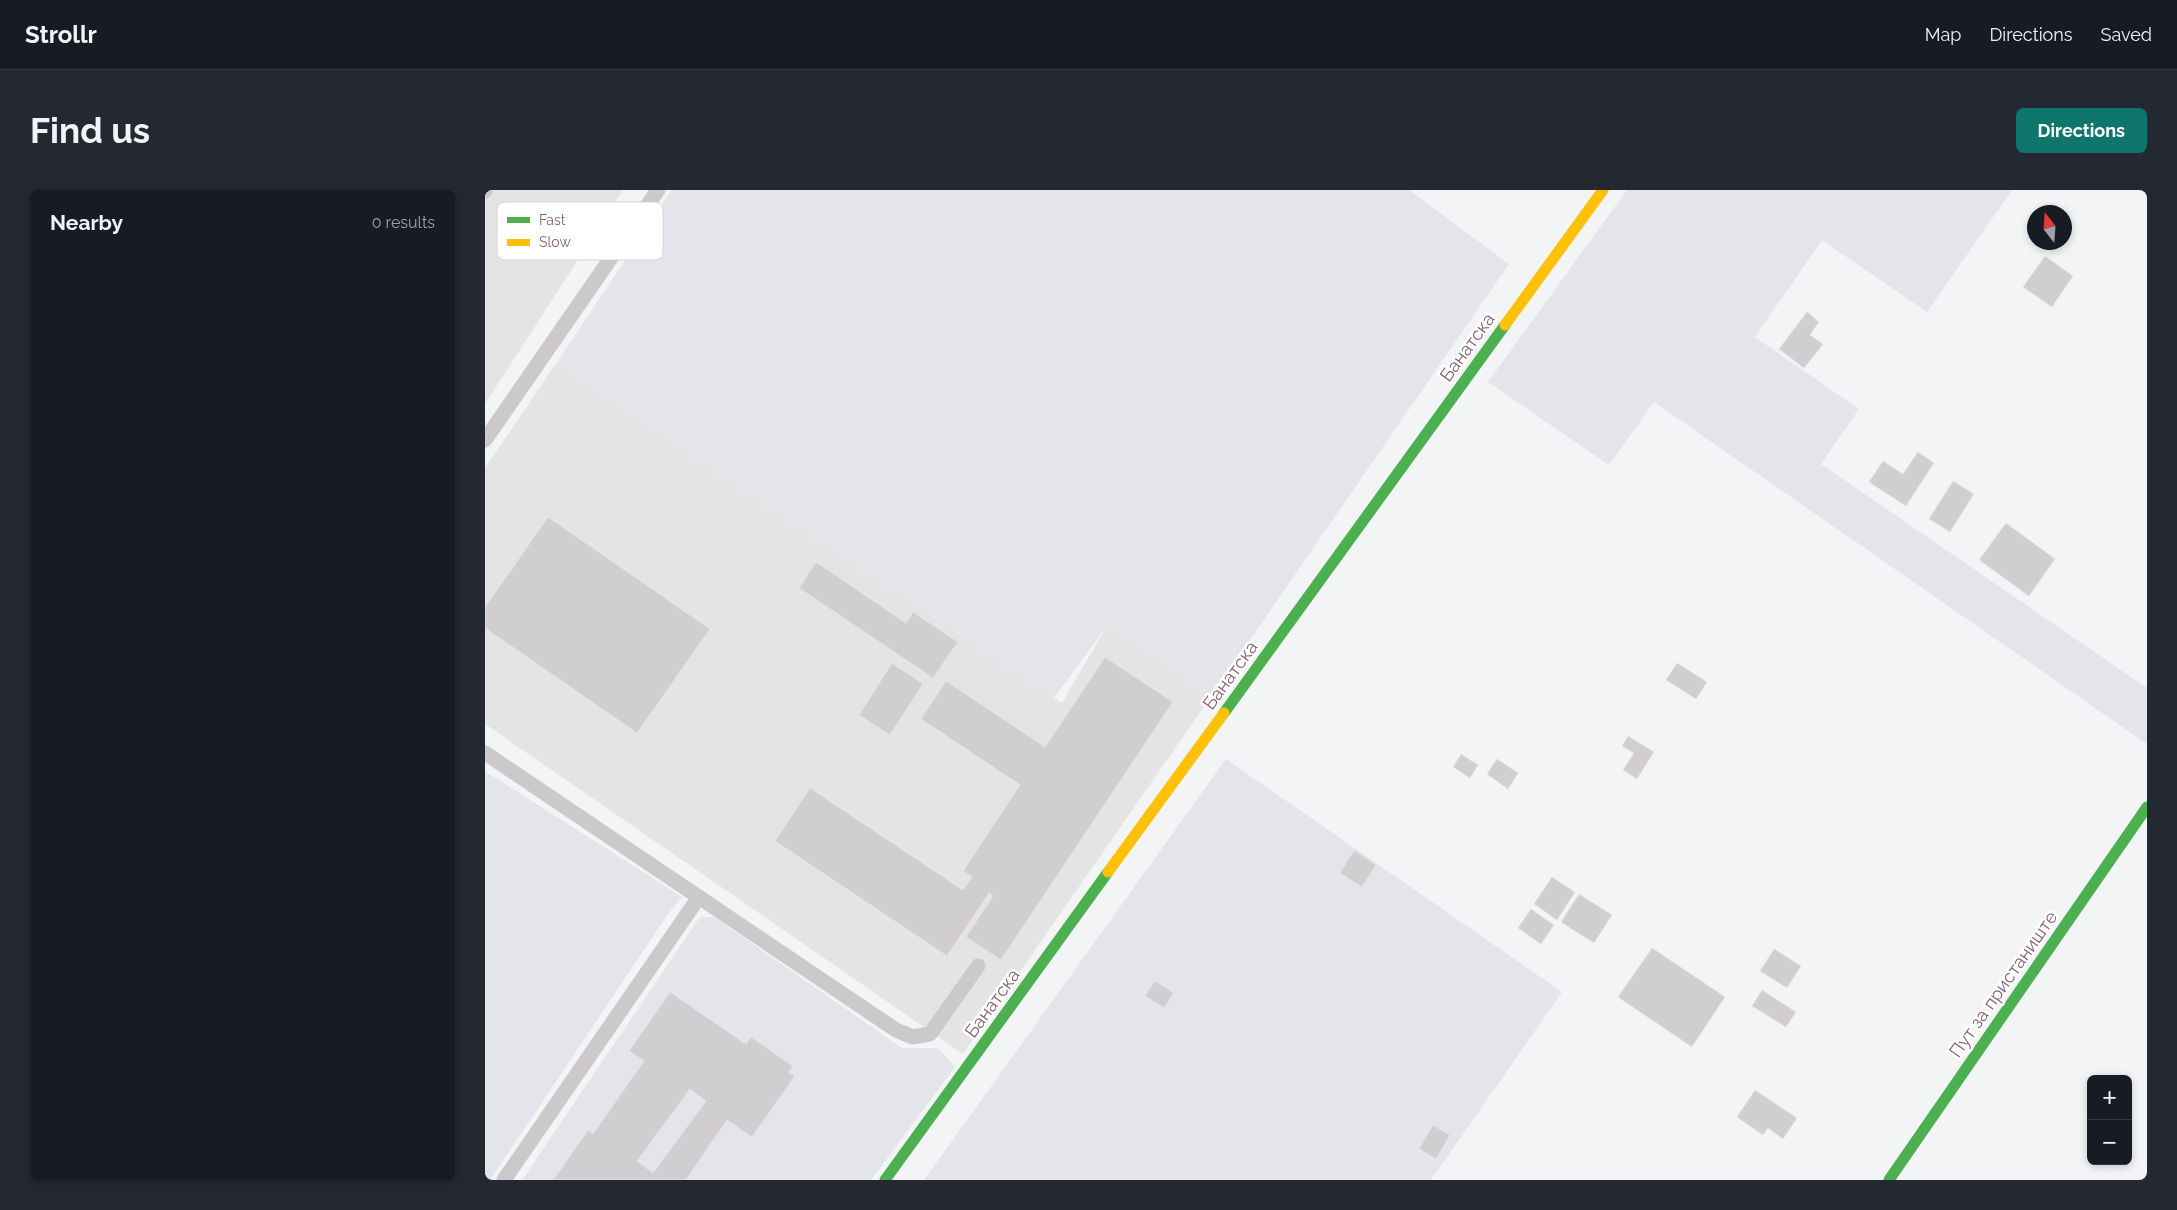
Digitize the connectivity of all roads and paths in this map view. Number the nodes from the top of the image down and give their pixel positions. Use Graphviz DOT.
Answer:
graph roads {
  1 [pos="658,190"];
  2 [pos="1603,190"];
  3 [pos="650,202"];
  4 [pos="610,260"];
  5 [pos="485,440"];
  6 [pos="485,753"];
  7 [pos="2147,808"];
  8 [pos="699,897"];
  9 [pos="977,966"];
  10 [pos="505,1180"];
  11 [pos="885,1180"];
  12 [pos="1889,1180"];
  1 -- 3 [label="lane"];
  2 -- 11 [label="street, Банатска"];
  4 -- 5 [label="lane"];
  6 -- 8 [label="lane"];
  7 -- 12 [label="street, Пут за пристаниште"];
  8 -- 9 [label="lane"];
  8 -- 10 [label="lane"];
}
